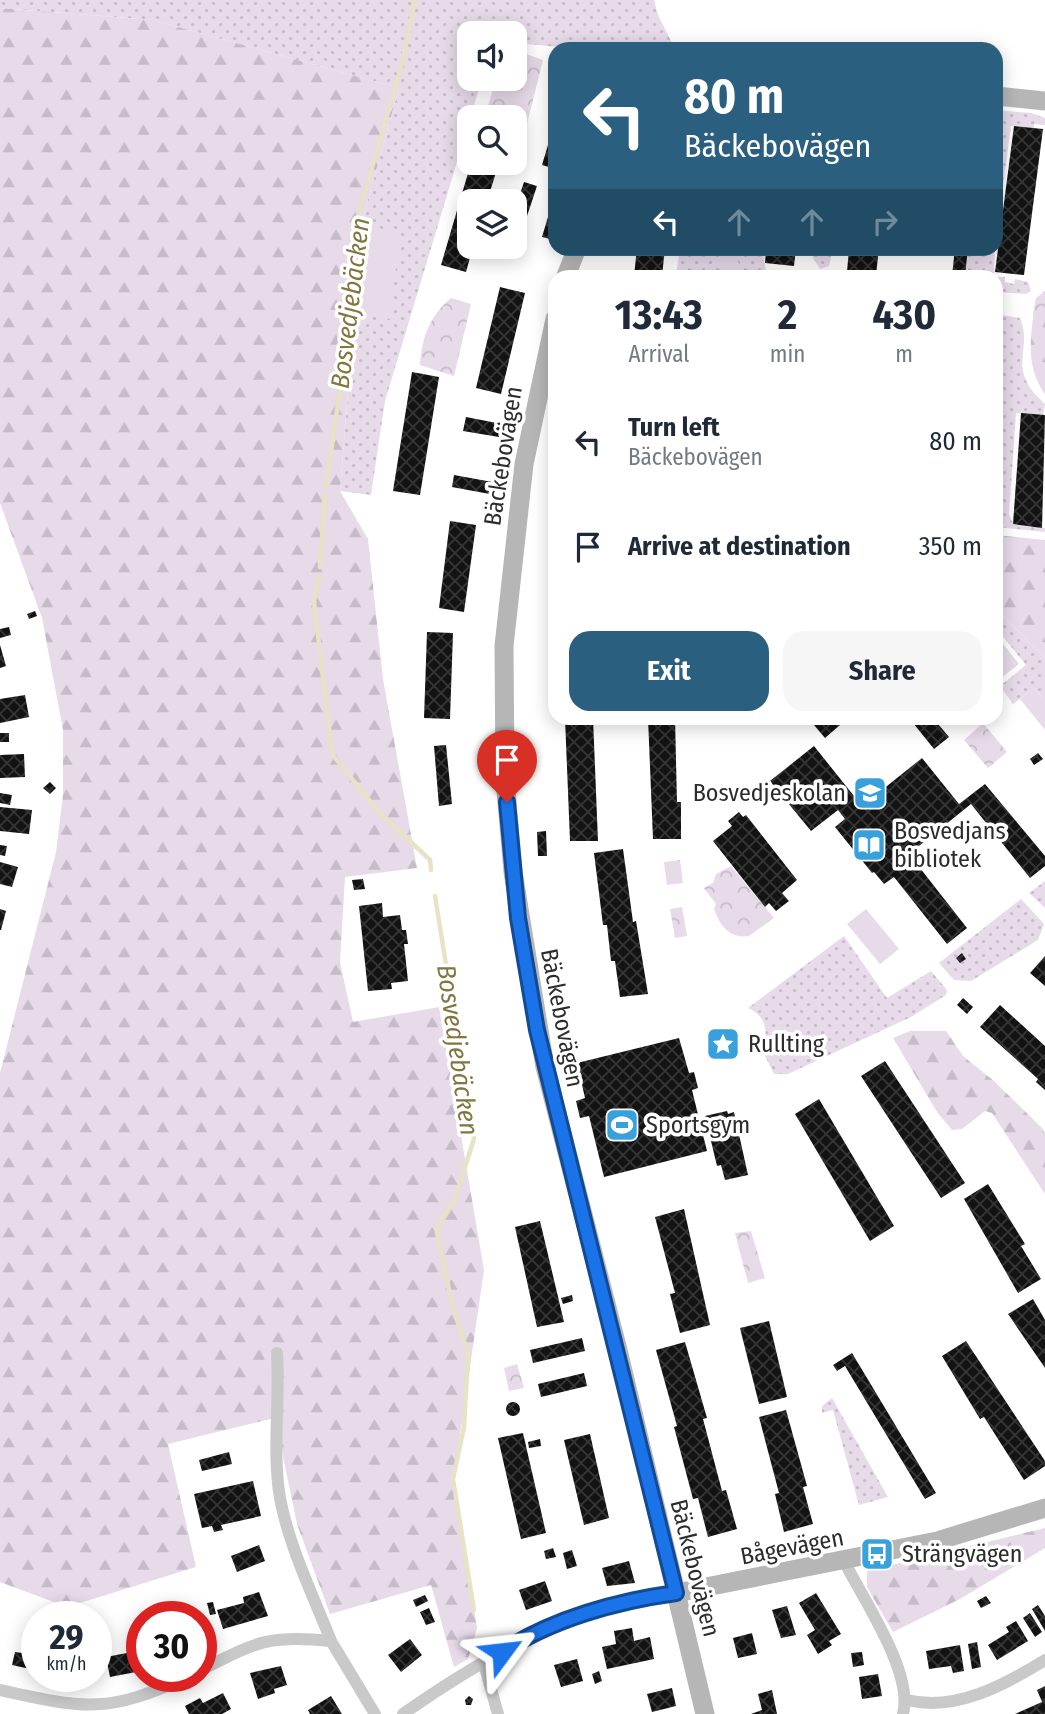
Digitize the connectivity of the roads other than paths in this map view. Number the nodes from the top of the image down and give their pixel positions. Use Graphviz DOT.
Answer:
graph roads {
  1 [pos="1003,97"];
  2 [pos="1045,101"];
  3 [pos="548,352"];
  4 [pos="278,1353"];
  5 [pos="1045,1508"];
  6 [pos="844,1561"];
  7 [pos="676,1593"];
  8 [pos="331,1641"];
  9 [pos="1045,1660"];
  10 [pos="217,1662"];
  11 [pos="484,1664"];
  12 [pos="0,1690"];
  13 [pos="159,1692"];
  14 [pos="907,1700"];
  15 [pos="376,1714"];
  16 [pos="403,1714"];
  17 [pos="498,1714"];
  18 [pos="705,1714"];
  19 [pos="903,1714"];
  1 -- 2 [label="street"];
  3 -- 7 [label="street, Bäckebovägen"];
  4 -- 8 [label="street"];
  5 -- 6 [label="street, Bågevägen"];
  6 -- 7 [label="street, Bågevägen"];
  6 -- 14 [label="street"];
  7 -- 11 [label="street, Bågevägen"];
  7 -- 18 [label="street, Bäckebovägen"];
  8 -- 10 [label="street"];
  8 -- 15 [label="street"];
  9 -- 14 [label="street"];
  11 -- 16 [label="street, Bågevägen"];
  11 -- 17 [label="street"];
  12 -- 13 [label="street"];
  14 -- 19 [label="street"];
}
